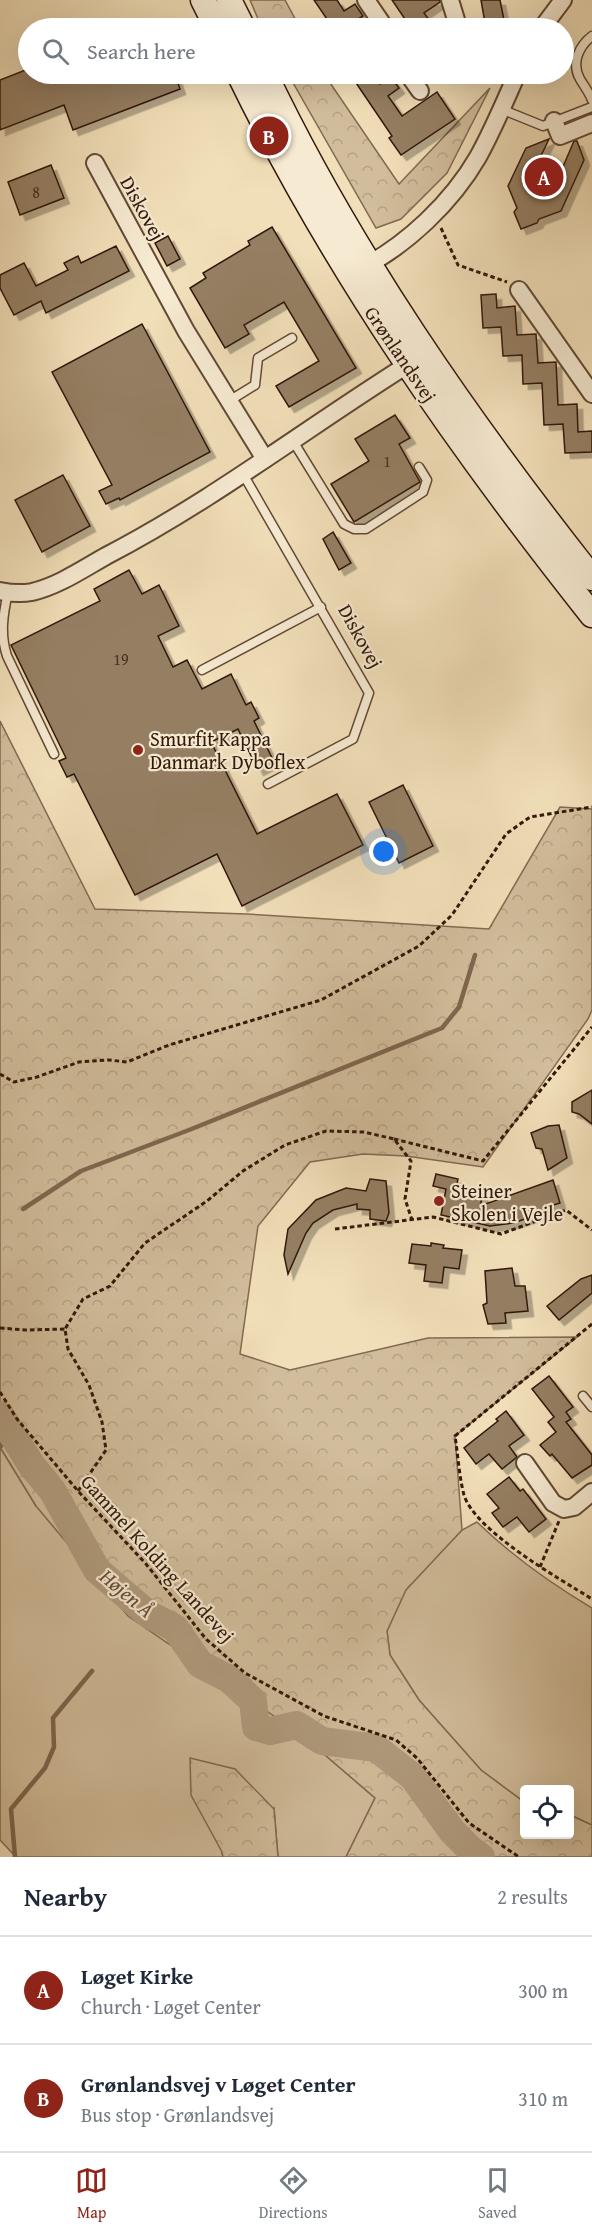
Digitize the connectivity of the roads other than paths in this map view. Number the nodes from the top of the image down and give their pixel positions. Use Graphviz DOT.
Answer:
graph roads {
  1 [pos="203,0"];
  2 [pos="229,0"];
  3 [pos="366,0"];
  4 [pos="450,0"];
  5 [pos="563,0"];
  6 [pos="212,18"];
  7 [pos="238,18"];
  8 [pos="378,18"];
  9 [pos="455,18"];
  10 [pos="550,18"];
  11 [pos="592,36"];
  12 [pos="244,84"];
  13 [pos="270,84"];
  14 [pos="415,84"];
  15 [pos="512,84"];
  16 [pos="420,91"];
  17 [pos="592,100"];
  18 [pos="592,107"];
  19 [pos="501,109"];
  20 [pos="554,121"];
  21 [pos="592,123"];
  22 [pos="95,163"];
  23 [pos="359,269"];
  24 [pos="519,291"];
  25 [pos="292,338"];
  26 [pos="416,359"];
  27 [pos="592,394"];
  28 [pos="228,401"];
  29 [pos="293,441"];
  30 [pos="265,459"];
  31 [pos="419,467"];
  32 [pos="243,474"];
  33 [pos="592,578"];
  34 [pos="4,592"];
  35 [pos="321,607"];
  36 [pos="592,615"];
  37 [pos="202,670"];
  38 [pos="54,754"];
  39 [pos="268,784"];
  40 [pos="584,1396"];
  41 [pos="592,1407"];
  42 [pos="525,1463"];
  43 [pos="592,1492"];
  1 -- 6 [label="street"];
  2 -- 7 [label="street"];
  3 -- 8 [label="street"];
  4 -- 9 [label="street"];
  5 -- 10 [label="street"];
  11 -- 17 [label="lane"];
  12 -- 23 [label="street, Grønlandsvej"];
  13 -- 23 [label="street, Grønlandsvej"];
  14 -- 16 [label="street"];
  15 -- 19 [label="street"];
  18 -- 20 [label="lane"];
  19 -- 20 [label="lane"];
  19 -- 23 [label="street"];
  20 -- 21 [label="street"];
  22 -- 28 [label="street, Diskovej"];
  23 -- 26 [label="street, Grønlandsvej"];
  24 -- 27 [label="street"];
  25 -- 28 [label="lane"];
  26 -- 29 [label="street"];
  26 -- 33 [label="street, Grønlandsvej"];
  26 -- 36 [label="street, Grønlandsvej"];
  28 -- 30 [label="street, Diskovej"];
  29 -- 30 [label="street"];
  29 -- 31 [label="lane"];
  30 -- 32 [label="street"];
  32 -- 34 [label="street"];
  32 -- 35 [label="lane, Diskovej"];
  34 -- 38 [label="lane"];
  35 -- 37 [label="lane"];
  35 -- 39 [label="lane, Diskovej"];
  40 -- 41 [label="lane"];
  42 -- 43 [label="street"];
}
